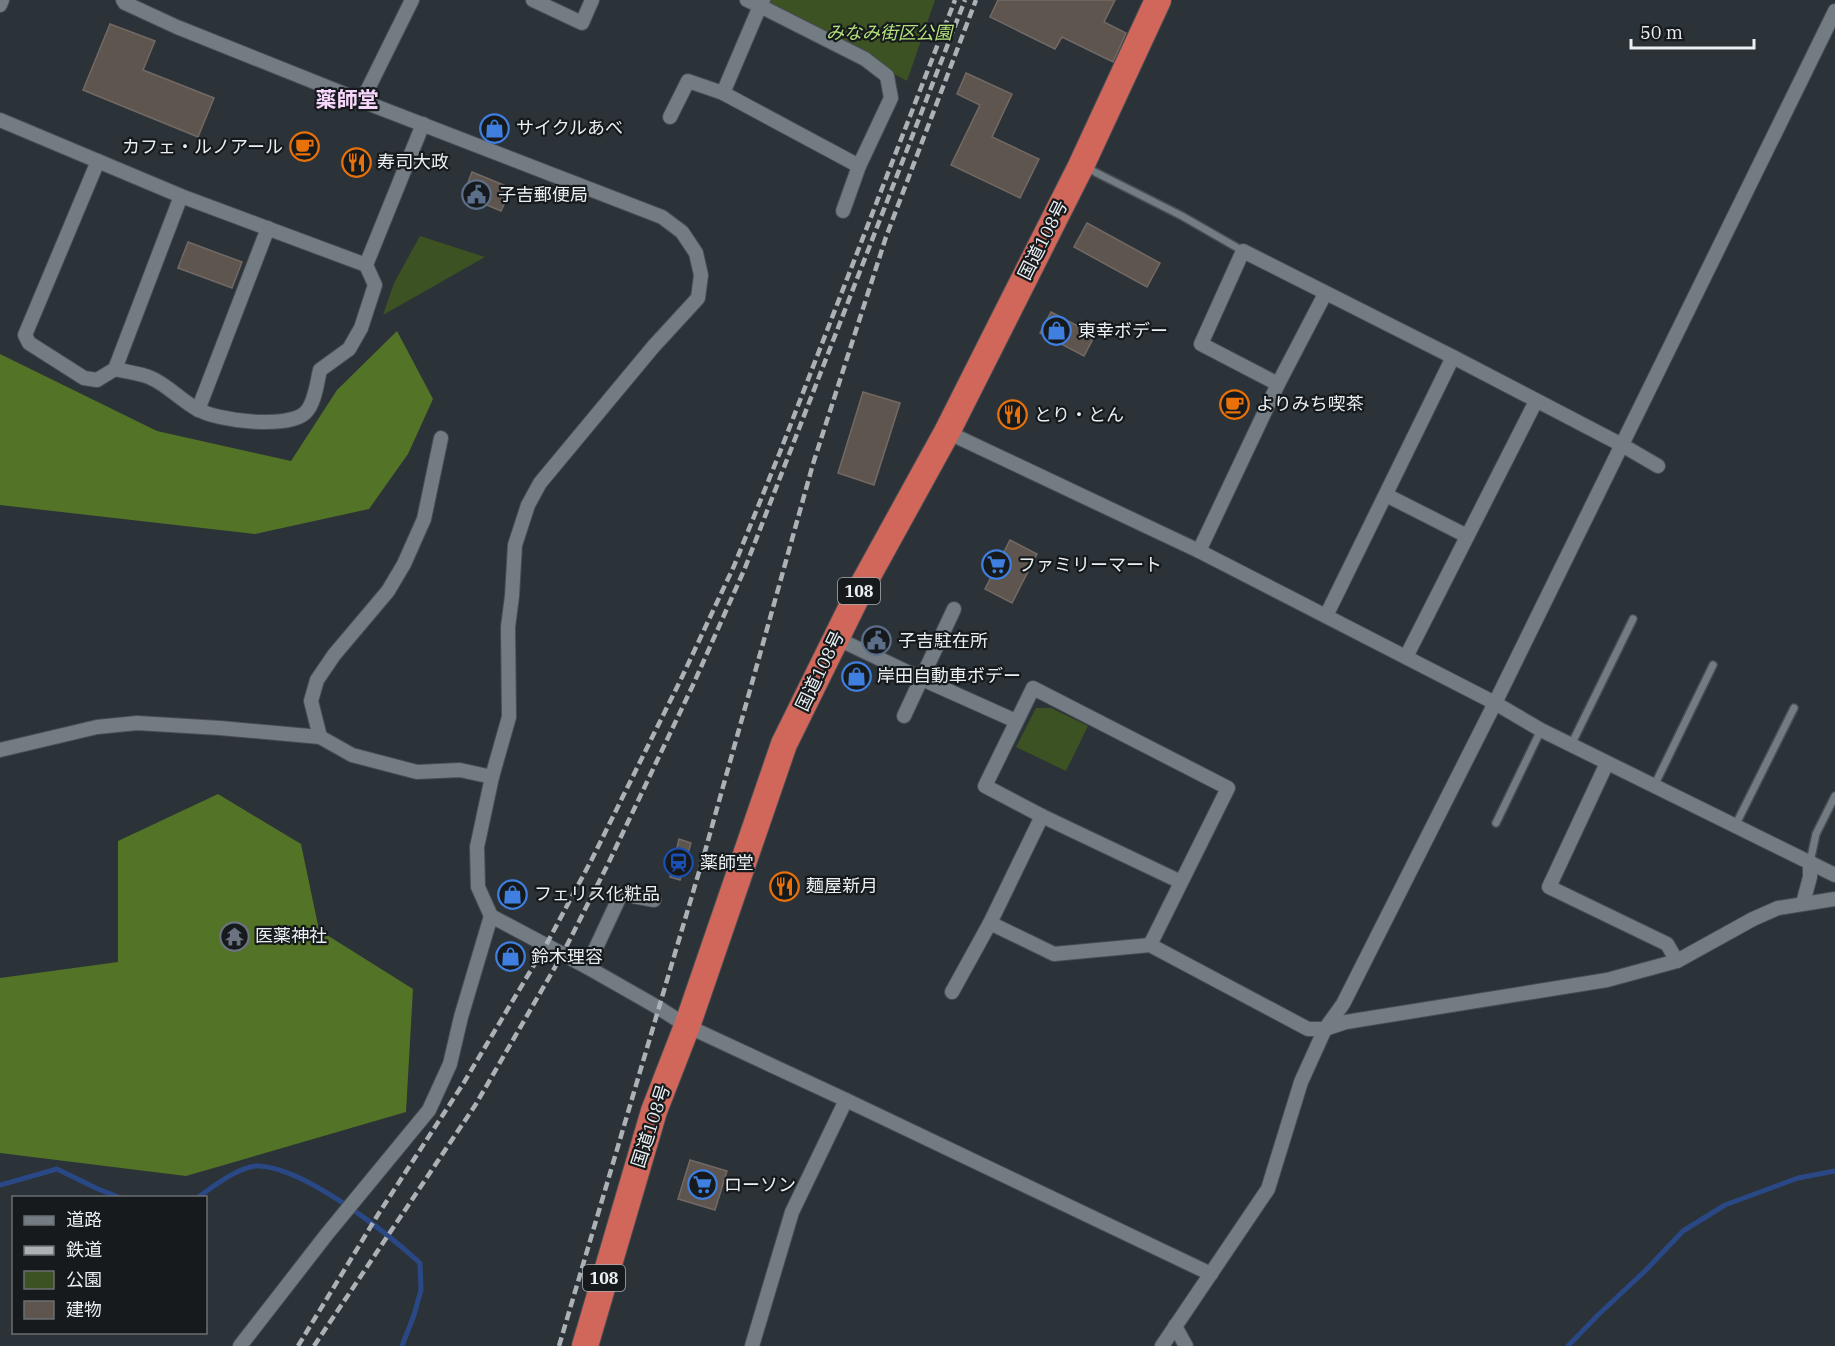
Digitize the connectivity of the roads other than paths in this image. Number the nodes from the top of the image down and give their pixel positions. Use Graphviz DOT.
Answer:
graph roads {
  1 [pos="2,0"];
  2 [pos="123,0"];
  3 [pos="412,0"];
  4 [pos="533,0"];
  5 [pos="592,0"];
  6 [pos="1158,0"];
  7 [pos="757,2"];
  8 [pos="0,5"];
  9 [pos="1835,11"];
  10 [pos="723,93"];
  11 [pos="362,101"];
  12 [pos="670,117"];
  13 [pos="0,120"];
  14 [pos="423,124"];
  15 [pos="98,161"];
  16 [pos="1081,165"];
  17 [pos="859,166"];
  18 [pos="182,196"];
  19 [pos="843,211"];
  20 [pos="268,228"];
  21 [pos="1243,251"];
  22 [pos="366,265"];
  23 [pos="1326,294"];
  24 [pos="1453,357"];
  25 [pos="115,369"];
  26 [pos="1278,384"];
  27 [pos="1536,401"];
  28 [pos="198,410"];
  29 [pos="947,432"];
  30 [pos="441,438"];
  31 [pos="1622,445"];
  32 [pos="1658,466"];
  33 [pos="1386,495"];
  34 [pos="1467,536"];
  35 [pos="1199,551"];
  36 [pos="954,609"];
  37 [pos="1326,616"];
  38 [pos="1633,619"];
  39 [pos="837,638"];
  40 [pos="1406,657"];
  41 [pos="1713,665"];
  42 [pos="922,679"];
  43 [pos="1495,704"];
  44 [pos="1794,708"];
  45 [pos="904,716"];
  46 [pos="1016,721"];
  47 [pos="1540,730"];
  48 [pos="320,737"];
  49 [pos="1571,745"];
  50 [pos="0,750"];
  51 [pos="1608,763"];
  52 [pos="492,777"];
  53 [pos="1654,786"];
  54 [pos="1835,796"];
  55 [pos="1042,816"];
  56 [pos="1496,823"];
  57 [pos="1735,826"];
  58 [pos="1810,862"];
  59 [pos="1835,874"];
  60 [pos="1181,882"];
  61 [pos="1835,899"];
  62 [pos="654,900"];
  63 [pos="1803,903"];
  64 [pos="491,916"];
  65 [pos="990,923"];
  66 [pos="1150,945"];
  67 [pos="1677,961"];
  68 [pos="587,967"];
  69 [pos="952,992"];
  70 [pos="687,1026"];
  71 [pos="1325,1029"];
  72 [pos="846,1100"];
  73 [pos="1211,1274"];
  74 [pos="1175,1326"];
  75 [pos="240,1346"];
  76 [pos="585,1346"];
  77 [pos="752,1346"];
  78 [pos="1162,1346"];
  79 [pos="1186,1346"];
  1 -- 8 [label="street"];
  2 -- 11 [label="street"];
  3 -- 11 [label="street"];
  4 -- 5 [label="street"];
  6 -- 16 [label="highway, 国道108号 / 108"];
  7 -- 10 [label="street"];
  7 -- 17 [label="street"];
  9 -- 31 [label="street"];
  10 -- 12 [label="street"];
  10 -- 17 [label="street"];
  11 -- 14 [label="street"];
  13 -- 15 [label="street"];
  14 -- 22 [label="street"];
  14 -- 52 [label="street"];
  15 -- 18 [label="street"];
  15 -- 25 [label="street"];
  16 -- 21 [label="lane"];
  16 -- 29 [label="highway, 国道108号 / 108"];
  17 -- 19 [label="street"];
  18 -- 20 [label="street"];
  18 -- 25 [label="street"];
  20 -- 22 [label="street"];
  20 -- 28 [label="street"];
  21 -- 23 [label="street"];
  21 -- 26 [label="street"];
  22 -- 28 [label="street"];
  23 -- 24 [label="street"];
  23 -- 26 [label="street"];
  24 -- 27 [label="street"];
  24 -- 33 [label="street"];
  25 -- 28 [label="street"];
  26 -- 35 [label="street"];
  27 -- 31 [label="street"];
  27 -- 34 [label="street"];
  29 -- 35 [label="street"];
  29 -- 39 [label="highway, 国道108号 / 108"];
  30 -- 48 [label="street"];
  31 -- 32 [label="street"];
  31 -- 43 [label="street"];
  33 -- 34 [label="street"];
  33 -- 37 [label="street"];
  34 -- 40 [label="street"];
  35 -- 37 [label="street"];
  36 -- 42 [label="street"];
  37 -- 40 [label="street"];
  38 -- 49 [label="lane"];
  39 -- 42 [label="street"];
  39 -- 70 [label="highway, 国道108号 / 108"];
  40 -- 43 [label="street"];
  41 -- 53 [label="lane"];
  42 -- 45 [label="street"];
  42 -- 46 [label="street"];
  43 -- 47 [label="street"];
  43 -- 71 [label="street"];
  44 -- 57 [label="lane"];
  46 -- 55 [label="street"];
  46 -- 60 [label="street"];
  47 -- 49 [label="street"];
  47 -- 56 [label="lane"];
  48 -- 50 [label="street"];
  48 -- 52 [label="street"];
  49 -- 51 [label="street"];
  51 -- 53 [label="street"];
  51 -- 67 [label="street"];
  52 -- 64 [label="street"];
  53 -- 57 [label="street"];
  54 -- 58 [label="lane"];
  55 -- 60 [label="street"];
  55 -- 65 [label="street"];
  57 -- 58 [label="street"];
  58 -- 59 [label="street"];
  58 -- 63 [label="street"];
  60 -- 66 [label="street"];
  61 -- 63 [label="street"];
  62 -- 68 [label="street"];
  63 -- 67 [label="street"];
  64 -- 68 [label="street"];
  64 -- 75 [label="street"];
  65 -- 66 [label="street"];
  65 -- 69 [label="street"];
  66 -- 71 [label="street"];
  67 -- 71 [label="street"];
  68 -- 70 [label="street"];
  70 -- 72 [label="street"];
  70 -- 76 [label="highway, 国道108号 / 108"];
  71 -- 73 [label="street"];
  72 -- 73 [label="street"];
  72 -- 77 [label="street"];
  73 -- 74 [label="street"];
  74 -- 78 [label="street"];
  74 -- 79 [label="street"];
}
